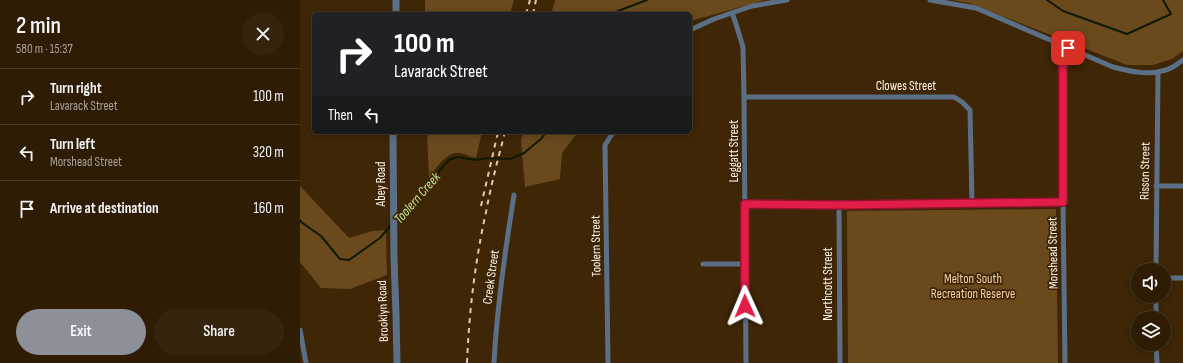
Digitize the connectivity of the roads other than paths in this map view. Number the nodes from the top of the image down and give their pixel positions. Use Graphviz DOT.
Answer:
graph roads {
  1 [pos="396,0"];
  2 [pos="787,0"];
  3 [pos="930,0"];
  4 [pos="396,12"];
  5 [pos="732,13"];
  6 [pos="692,29"];
  7 [pos="1068,48"];
  8 [pos="1183,60"];
  9 [pos="1158,72"];
  10 [pos="744,97"];
  11 [pos="393,134"];
  12 [pos="612,134"];
  13 [pos="1156,186"];
  14 [pos="1183,186"];
  15 [pos="514,195"];
  16 [pos="1063,202"];
  17 [pos="972,203"];
  18 [pos="745,204"];
  19 [pos="839,205"];
  20 [pos="394,259"];
  21 [pos="1156,263"];
  22 [pos="703,264"];
  23 [pos="745,264"];
  24 [pos="1171,278"];
  25 [pos="1183,278"];
  26 [pos="300,330"];
  27 [pos="1156,351"];
  28 [pos="306,363"];
  29 [pos="397,363"];
  30 [pos="494,363"];
  31 [pos="608,363"];
  32 [pos="746,363"];
  33 [pos="840,363"];
  34 [pos="1065,363"];
  35 [pos="1156,363"];
  1 -- 4 [label="street"];
  2 -- 5 [label="street"];
  3 -- 7 [label="street"];
  5 -- 6 [label="street"];
  5 -- 10 [label="street, Leggatt Street"];
  7 -- 9 [label="street"];
  7 -- 16 [label="street, Morshead Street"];
  8 -- 9 [label="street"];
  9 -- 13 [label="street, Risson Street"];
  10 -- 17 [label="street, Clowes Street"];
  10 -- 18 [label="street, Leggatt Street"];
  11 -- 20 [label="street, Abey Road"];
  12 -- 31 [label="street, Toolern Street"];
  13 -- 14 [label="street"];
  13 -- 21 [label="street, Risson Street"];
  15 -- 30 [label="street, Creek Street"];
  16 -- 17 [label="street"];
  16 -- 34 [label="street, Morshead Street"];
  17 -- 19 [label="street"];
  18 -- 19 [label="street"];
  18 -- 23 [label="street, Leggatt Street"];
  19 -- 33 [label="street, Northcott Street"];
  20 -- 29 [label="street, Brooklyn Road"];
  22 -- 23 [label="street"];
  23 -- 32 [label="street, Leggatt Street"];
  24 -- 25 [label="street"];
  26 -- 28 [label="street"];
  27 -- 35 [label="street"];
}
